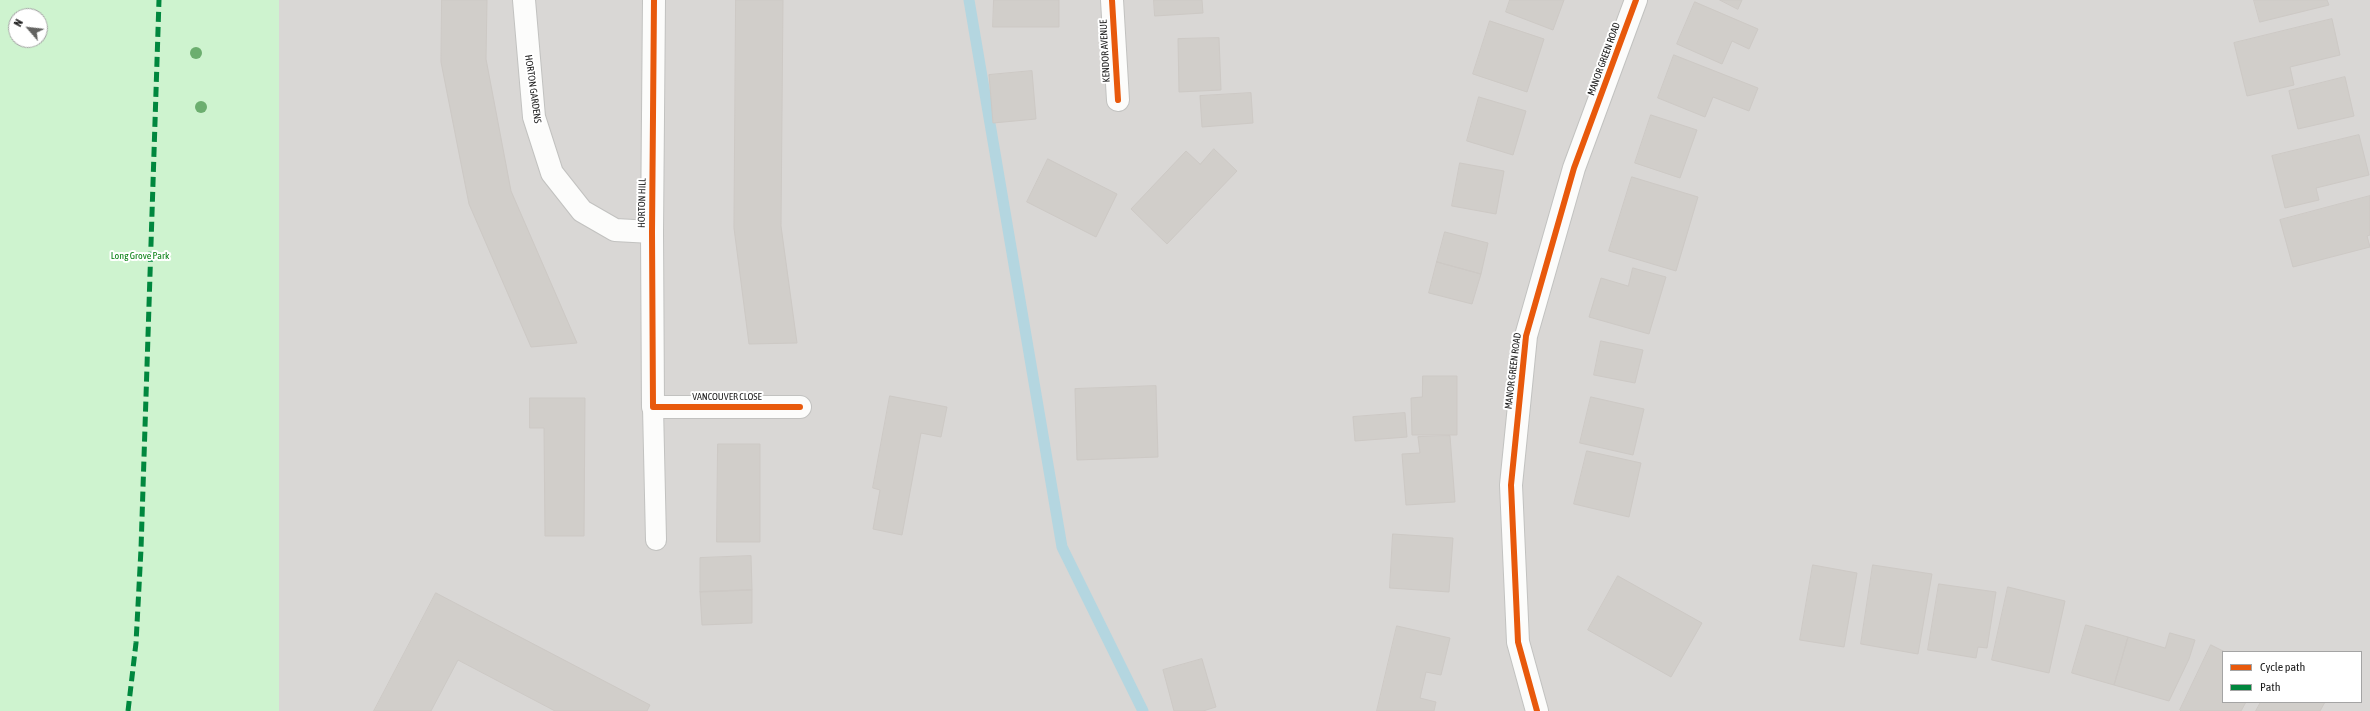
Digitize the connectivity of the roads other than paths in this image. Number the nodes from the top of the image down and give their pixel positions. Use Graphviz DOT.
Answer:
graph roads {
  1 [pos="524,0"];
  2 [pos="654,0"];
  3 [pos="1112,0"];
  4 [pos="1636,0"];
  5 [pos="1118,100"];
  6 [pos="652,232"];
  7 [pos="653,407"];
  8 [pos="800,407"];
  9 [pos="656,540"];
  10 [pos="1537,711"];
  1 -- 6 [label="street, HORTON GARDENS"];
  2 -- 6 [label="street, HORTON HILL"];
  3 -- 5 [label="street, KENDOR AVENUE"];
  4 -- 10 [label="street, MANOR GREEN ROAD"];
  6 -- 7 [label="street, HORTON HILL"];
  7 -- 8 [label="street, VANCOUVER CLOSE"];
  7 -- 9 [label="lane"];
}
